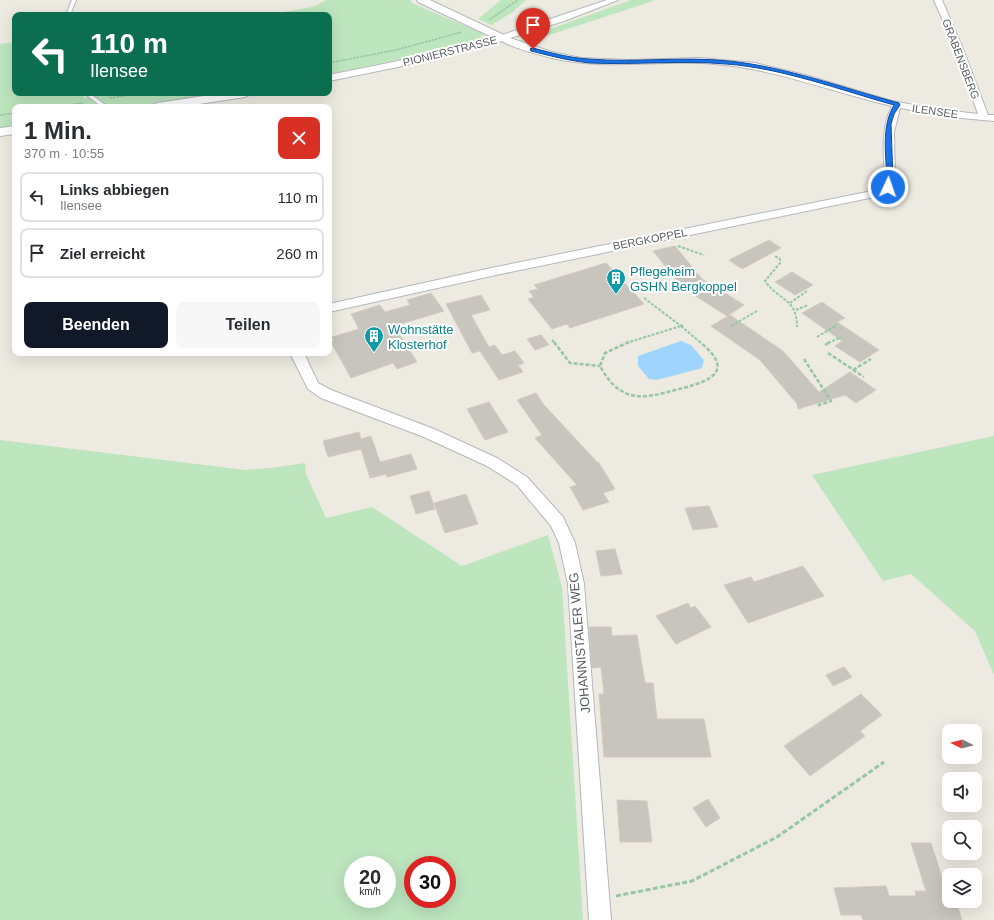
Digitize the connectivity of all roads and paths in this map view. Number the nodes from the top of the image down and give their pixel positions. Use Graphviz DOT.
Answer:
graph roads {
  1 [pos="74,0"];
  2 [pos="422,0"];
  3 [pos="518,0"];
  4 [pos="614,0"];
  5 [pos="938,0"];
  6 [pos="69,12"];
  7 [pos="479,26"];
  8 [pos="502,38"];
  9 [pos="332,62"];
  10 [pos="332,77"];
  11 [pos="90,96"];
  12 [pos="226,96"];
  13 [pos="101,104"];
  14 [pos="177,104"];
  15 [pos="897,105"];
  16 [pos="12,113"];
  17 [pos="0,115"];
  18 [pos="984,117"];
  19 [pos="994,118"];
  20 [pos="12,130"];
  21 [pos="0,132"];
  22 [pos="675,245"];
  23 [pos="704,255"];
  24 [pos="775,256"];
  25 [pos="807,291"];
  26 [pos="644,298"];
  27 [pos="790,303"];
  28 [pos="808,305"];
  29 [pos="332,307"];
  30 [pos="796,310"];
  31 [pos="758,311"];
  32 [pos="683,325"];
  33 [pos="837,325"];
  34 [pos="731,326"];
  35 [pos="797,327"];
  36 [pos="817,337"];
  37 [pos="841,337"];
  38 [pos="552,340"];
  39 [pos="825,345"];
  40 [pos="828,354"];
  41 [pos="298,356"];
  42 [pos="804,359"];
  43 [pos="871,359"];
  44 [pos="600,366"];
  45 [pos="853,370"];
  46 [pos="864,378"];
  47 [pos="816,406"];
  48 [pos="884,762"];
  49 [pos="599,900"];
  50 [pos="600,920"];
  1 -- 6 [label="lane"];
  2 -- 7 [label="street"];
  3 -- 7 [label="path"];
  4 -- 8 [label="street, PIONIERSTRASSE"];
  5 -- 18 [label="street, GRABENSBERG"];
  7 -- 8 [label="street"];
  7 -- 9 [label="path"];
  8 -- 10 [label="street, PIONIERSTRASSE"];
  8 -- 15 [label="street, ILENSEE"];
  11 -- 13 [label="lane"];
  12 -- 14 [label="street"];
  15 -- 18 [label="street, ILENSEE"];
  15 -- 29 [label="street, BERGKOPPEL"];
  16 -- 17 [label="path"];
  18 -- 19 [label="street, ILENSEE"];
  20 -- 21 [label="street"];
  22 -- 23 [label="path"];
  24 -- 27 [label="path"];
  25 -- 27 [label="path"];
  26 -- 32 [label="path"];
  27 -- 30 [label="path"];
  28 -- 30 [label="path"];
  30 -- 35 [label="path"];
  31 -- 34 [label="path"];
  32 -- 44 [label="path"];
  32 -- 44 [label="path"];
  33 -- 36 [label="path"];
  37 -- 39 [label="path"];
  38 -- 44 [label="path"];
  40 -- 45 [label="path"];
  41 -- 49 [label="street, JOHANNISTALER WEG"];
  42 -- 47 [label="path"];
  43 -- 45 [label="path"];
  45 -- 46 [label="path"];
  48 -- 49 [label="path"];
  49 -- 50 [label="street, JOHANNISTALER WEG"];
}
